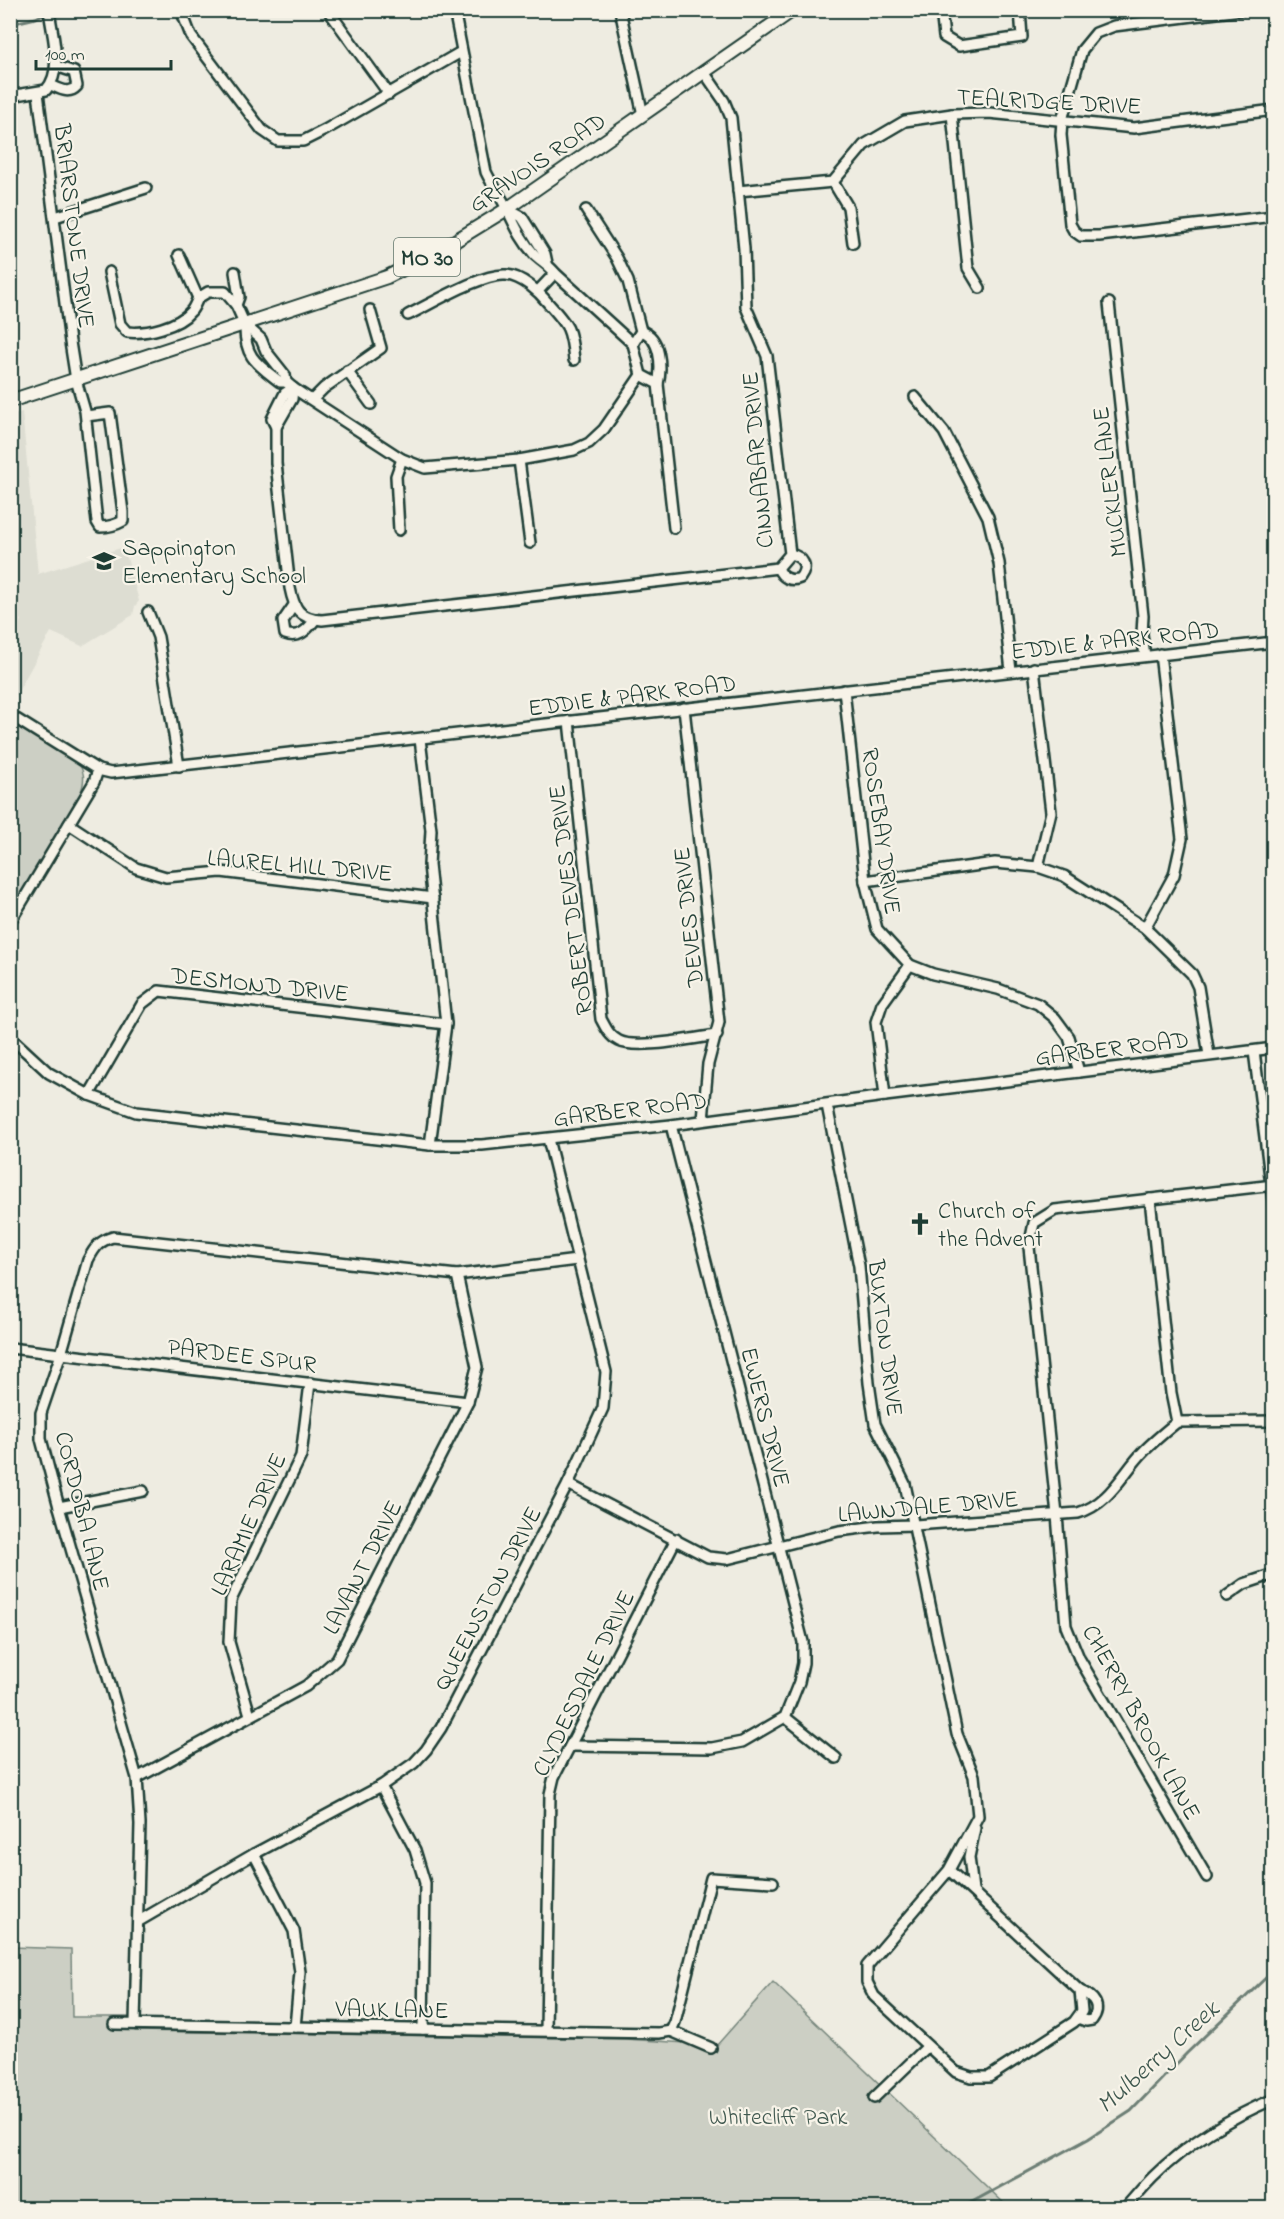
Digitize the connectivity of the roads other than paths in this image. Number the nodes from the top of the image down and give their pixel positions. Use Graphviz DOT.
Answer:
graph roads {
  1 [pos="49,10"];
  2 [pos="181,10"];
  3 [pos="328,10"];
  4 [pos="454,10"];
  5 [pos="620,10"];
  6 [pos="793,10"];
  7 [pos="941,10"];
  8 [pos="1020,10"];
  9 [pos="1241,10"];
  10 [pos="461,52"];
  11 [pos="56,66"];
  12 [pos="705,72"];
  13 [pos="51,85"];
  14 [pos="38,93"];
  15 [pos="389,94"];
  16 [pos="10,96"];
  17 [pos="1274,110"];
  18 [pos="952,114"];
  19 [pos="643,115"];
  20 [pos="1062,120"];
  21 [pos="833,182"];
  22 [pos="146,188"];
  23 [pos="738,192"];
  24 [pos="507,209"];
  25 [pos="586,210"];
  26 [pos="1274,216"];
  27 [pos="55,217"];
  28 [pos="854,243"];
  29 [pos="179,255"];
  30 [pos="109,272"];
  31 [pos="235,272"];
  32 [pos="555,273"];
  33 [pos="980,288"];
  34 [pos="538,291"];
  35 [pos="198,298"];
  36 [pos="1109,303"];
  37 [pos="236,305"];
  38 [pos="370,310"];
  39 [pos="408,315"];
  40 [pos="245,325"];
  41 [pos="641,331"];
  42 [pos="633,344"];
  43 [pos="574,360"];
  44 [pos="347,371"];
  45 [pos="641,375"];
  46 [pos="76,380"];
  47 [pos="658,384"];
  48 [pos="290,385"];
  49 [pos="915,397"];
  50 [pos="313,399"];
  51 [pos="10,400"];
  52 [pos="371,404"];
  53 [pos="86,416"];
  54 [pos="402,459"];
  55 [pos="519,460"];
  56 [pos="674,528"];
  57 [pos="399,530"];
  58 [pos="530,543"];
  59 [pos="790,554"];
  60 [pos="778,568"];
  61 [pos="294,605"];
  62 [pos="148,612"];
  63 [pos="315,620"];
  64 [pos="1274,642"];
  65 [pos="1160,654"];
  66 [pos="1145,656"];
  67 [pos="1034,668"];
  68 [pos="1011,671"];
  69 [pos="843,690"];
  70 [pos="684,708"];
  71 [pos="10,715"];
  72 [pos="569,721"];
  73 [pos="420,739"];
  74 [pos="179,766"];
  75 [pos="98,770"];
  76 [pos="69,824"];
  77 [pos="1038,867"];
  78 [pos="865,881"];
  79 [pos="433,898"];
  80 [pos="10,922"];
  81 [pos="1145,928"];
  82 [pos="910,965"];
  83 [pos="446,1024"];
  84 [pos="717,1035"];
  85 [pos="10,1038"];
  86 [pos="1274,1048"];
  87 [pos="1254,1051"];
  88 [pos="1209,1055"];
  89 [pos="1079,1072"];
  90 [pos="89,1095"];
  91 [pos="885,1095"];
  92 [pos="826,1105"];
  93 [pos="703,1120"];
  94 [pos="671,1125"];
  95 [pos="548,1139"];
  96 [pos="430,1145"];
  97 [pos="1272,1186"];
  98 [pos="1150,1199"];
  99 [pos="1274,1208"];
  100 [pos="577,1260"];
  101 [pos="457,1275"];
  102 [pos="10,1348"];
  103 [pos="61,1354"];
  104 [pos="310,1383"];
  105 [pos="468,1402"];
  106 [pos="1274,1421"];
  107 [pos="1177,1422"];
  108 [pos="568,1484"];
  109 [pos="143,1491"];
  110 [pos="59,1507"];
  111 [pos="1057,1515"];
  112 [pos="915,1525"];
  113 [pos="676,1539"];
  114 [pos="778,1546"];
  115 [pos="1274,1574"];
  116 [pos="1227,1596"];
  117 [pos="250,1715"];
  118 [pos="785,1717"];
  119 [pos="572,1746"];
  120 [pos="836,1758"];
  121 [pos="137,1778"];
  122 [pos="381,1786"];
  123 [pos="978,1816"];
  124 [pos="254,1854"];
  125 [pos="949,1870"];
  126 [pos="1207,1877"];
  127 [pos="773,1882"];
  128 [pos="973,1890"];
  129 [pos="139,1921"];
  130 [pos="1080,1990"];
  131 [pos="1078,2018"];
  132 [pos="135,2022"];
  133 [pos="114,2024"];
  134 [pos="294,2027"];
  135 [pos="423,2029"];
  136 [pos="546,2030"];
  137 [pos="670,2031"];
  138 [pos="927,2047"];
  139 [pos="711,2048"];
  140 [pos="874,2098"];
  141 [pos="1274,2099"];
  142 [pos="1125,2208"];
  1 -- 11 [label="street"];
  2 -- 15 [label="street"];
  3 -- 15 [label="street"];
  4 -- 10 [label="street"];
  5 -- 19 [label="street"];
  6 -- 12 [label="main road, GRAVOIS ROAD / MO 30"];
  7 -- 8 [label="street"];
  9 -- 20 [label="street"];
  10 -- 15 [label="street"];
  10 -- 24 [label="street"];
  11 -- 13 [label="street"];
  11 -- 13 [label="street, BRIARSTONE DRIVE"];
  12 -- 19 [label="main road, GRAVOIS ROAD / MO 30"];
  12 -- 23 [label="street, CINNABAR DRIVE"];
  13 -- 14 [label="street, BRIARSTONE DRIVE"];
  14 -- 16 [label="street"];
  14 -- 27 [label="street, BRIARSTONE DRIVE"];
  17 -- 20 [label="street, TEALRIDGE DRIVE"];
  18 -- 20 [label="street, TEALRIDGE DRIVE"];
  18 -- 21 [label="street, TEALRIDGE DRIVE"];
  18 -- 33 [label="street"];
  19 -- 24 [label="main road, GRAVOIS ROAD / MO 30"];
  20 -- 26 [label="street"];
  21 -- 23 [label="street"];
  21 -- 28 [label="street"];
  22 -- 27 [label="street"];
  23 -- 59 [label="street, CINNABAR DRIVE"];
  24 -- 32 [label="street"];
  24 -- 40 [label="main road, GRAVOIS ROAD / MO 30"];
  25 -- 41 [label="street"];
  27 -- 46 [label="street, BRIARSTONE DRIVE"];
  29 -- 35 [label="street"];
  30 -- 35 [label="street"];
  31 -- 37 [label="street"];
  32 -- 34 [label="street"];
  32 -- 42 [label="street"];
  34 -- 39 [label="street"];
  34 -- 43 [label="street"];
  35 -- 37 [label="street"];
  36 -- 66 [label="street, MUCKLER LANE"];
  37 -- 40 [label="street"];
  38 -- 44 [label="street"];
  40 -- 46 [label="main road, GRAVOIS ROAD / MO 30"];
  40 -- 48 [label="street"];
  40 -- 48 [label="street"];
  41 -- 42 [label="street"];
  41 -- 47 [label="street"];
  42 -- 45 [label="street"];
  44 -- 50 [label="street"];
  44 -- 52 [label="street"];
  45 -- 47 [label="street"];
  45 -- 55 [label="street"];
  46 -- 51 [label="main road, GRAVOIS ROAD / MO 30"];
  46 -- 53 [label="street, BRIARSTONE DRIVE"];
  47 -- 56 [label="street"];
  48 -- 50 [label="street"];
  48 -- 61 [label="street"];
  49 -- 68 [label="street"];
  50 -- 54 [label="street"];
  53 -- 53 [label="street, BRIARSTONE DRIVE"];
  54 -- 55 [label="street"];
  54 -- 57 [label="street"];
  55 -- 58 [label="street"];
  59 -- 60 [label="street, CINNABAR DRIVE"];
  59 -- 60 [label="street"];
  60 -- 63 [label="street, CINNABAR DRIVE"];
  61 -- 63 [label="street"];
  61 -- 63 [label="street, CINNABAR DRIVE"];
  62 -- 74 [label="street"];
  64 -- 65 [label="street, EDDIE & PARK ROAD"];
  65 -- 66 [label="street, EDDIE & PARK ROAD"];
  65 -- 81 [label="street"];
  66 -- 67 [label="street, EDDIE & PARK ROAD"];
  67 -- 68 [label="street, EDDIE & PARK ROAD"];
  67 -- 77 [label="street"];
  68 -- 69 [label="street, EDDIE & PARK ROAD"];
  69 -- 70 [label="street, EDDIE & PARK ROAD"];
  69 -- 78 [label="street, ROSEBAY DRIVE"];
  70 -- 72 [label="street, EDDIE & PARK ROAD"];
  70 -- 84 [label="street, DEVES DRIVE"];
  71 -- 75 [label="street, EDDIE & PARK ROAD"];
  72 -- 73 [label="street, EDDIE & PARK ROAD"];
  72 -- 84 [label="street, ROBERT DEVES DRIVE"];
  73 -- 74 [label="street, EDDIE & PARK ROAD"];
  73 -- 79 [label="street"];
  74 -- 75 [label="street, EDDIE & PARK ROAD"];
  75 -- 76 [label="street"];
  76 -- 79 [label="street, LAUREL HILL DRIVE"];
  76 -- 80 [label="street"];
  77 -- 78 [label="street"];
  77 -- 81 [label="street"];
  78 -- 82 [label="street, ROSEBAY DRIVE"];
  79 -- 83 [label="street"];
  81 -- 88 [label="street"];
  82 -- 89 [label="street, ROSEBAY DRIVE"];
  82 -- 91 [label="street"];
  83 -- 90 [label="street, DESMOND DRIVE"];
  83 -- 96 [label="street"];
  84 -- 93 [label="street, DEVES DRIVE"];
  85 -- 90 [label="street, GARBER ROAD"];
  86 -- 87 [label="street, GARBER ROAD"];
  87 -- 88 [label="street, GARBER ROAD"];
  87 -- 97 [label="street"];
  88 -- 89 [label="street, GARBER ROAD"];
  89 -- 91 [label="street, GARBER ROAD"];
  90 -- 96 [label="street, GARBER ROAD"];
  91 -- 92 [label="street, GARBER ROAD"];
  92 -- 93 [label="street, GARBER ROAD"];
  92 -- 112 [label="street, BUXTON DRIVE"];
  93 -- 94 [label="street, GARBER ROAD"];
  94 -- 95 [label="street, GARBER ROAD"];
  94 -- 114 [label="street, EWERS DRIVE"];
  95 -- 96 [label="street, GARBER ROAD"];
  95 -- 100 [label="street, QUEENSTON DRIVE"];
  97 -- 98 [label="street"];
  97 -- 99 [label="street"];
  98 -- 107 [label="street"];
  98 -- 111 [label="street, CHERRY BROOK LANE"];
  100 -- 101 [label="street, CORDOBA LANE"];
  100 -- 108 [label="street, QUEENSTON DRIVE"];
  101 -- 103 [label="street, CORDOBA LANE"];
  101 -- 105 [label="street, LAVANT DRIVE"];
  102 -- 103 [label="street, PARDEE SPUR"];
  103 -- 104 [label="street, PARDEE SPUR"];
  103 -- 110 [label="street, CORDOBA LANE"];
  104 -- 105 [label="street, PARDEE SPUR"];
  104 -- 117 [label="street, LARAMIE DRIVE"];
  105 -- 117 [label="street, LAVANT DRIVE"];
  106 -- 107 [label="street"];
  107 -- 111 [label="street, LAWNDALE DRIVE"];
  108 -- 113 [label="street, LAWNDALE DRIVE"];
  108 -- 122 [label="street, QUEENSTON DRIVE"];
  109 -- 110 [label="street"];
  110 -- 121 [label="street, CORDOBA LANE"];
  111 -- 112 [label="street, LAWNDALE DRIVE"];
  111 -- 126 [label="street, CHERRY BROOK LANE"];
  112 -- 114 [label="street, LAWNDALE DRIVE"];
  112 -- 123 [label="street, BUXTON DRIVE"];
  113 -- 114 [label="street, LAWNDALE DRIVE"];
  113 -- 119 [label="street, CLYDESDALE DRIVE"];
  114 -- 118 [label="street, EWERS DRIVE"];
  115 -- 116 [label="street"];
  117 -- 121 [label="street, LAVANT DRIVE"];
  118 -- 119 [label="street"];
  118 -- 120 [label="street"];
  119 -- 136 [label="street, CLYDESDALE DRIVE"];
  121 -- 129 [label="street, CORDOBA LANE"];
  122 -- 124 [label="street, QUEENSTON DRIVE"];
  122 -- 135 [label="street"];
  123 -- 125 [label="street"];
  123 -- 128 [label="street, BUXTON DRIVE"];
  124 -- 129 [label="street, QUEENSTON DRIVE"];
  124 -- 134 [label="street"];
  125 -- 128 [label="street"];
  125 -- 138 [label="street"];
  127 -- 137 [label="street"];
  128 -- 130 [label="street"];
  129 -- 132 [label="street, CORDOBA LANE"];
  130 -- 131 [label="street"];
  130 -- 131 [label="street"];
  131 -- 138 [label="street"];
  132 -- 133 [label="street, VAUK LANE"];
  132 -- 134 [label="street, VAUK LANE"];
  134 -- 135 [label="street, VAUK LANE"];
  135 -- 136 [label="street, VAUK LANE"];
  136 -- 137 [label="street, VAUK LANE"];
  137 -- 139 [label="street"];
  138 -- 140 [label="street"];
  141 -- 142 [label="street"];
}
